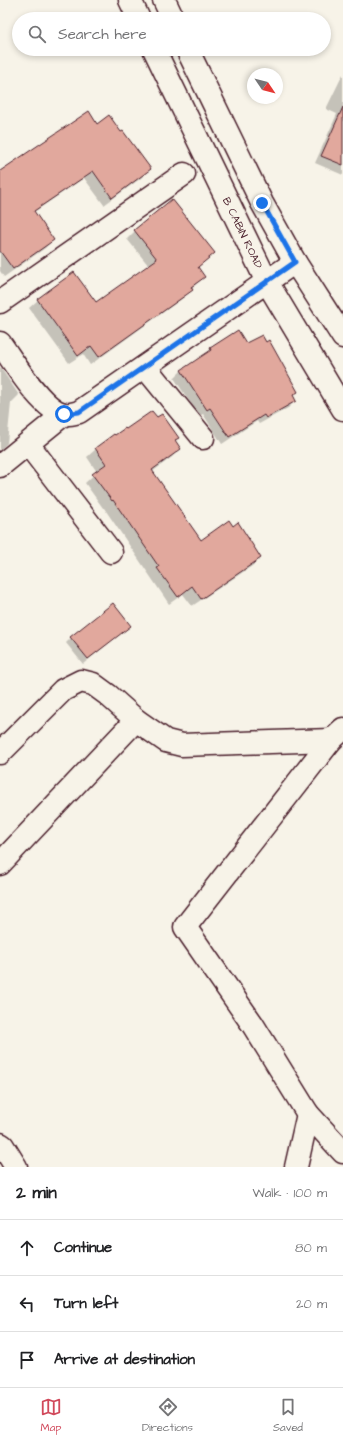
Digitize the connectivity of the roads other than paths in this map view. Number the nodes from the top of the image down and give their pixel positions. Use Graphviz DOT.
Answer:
graph roads {
  1 [pos="130,0"];
  2 [pos="164,0"];
  3 [pos="136,12"];
  4 [pos="170,12"];
  5 [pos="157,56"];
  6 [pos="190,56"];
  7 [pos="184,174"];
  8 [pos="295,262"];
  9 [pos="267,282"];
  10 [pos="0,302"];
  11 [pos="343,337"];
  12 [pos="0,343"];
  13 [pos="145,367"];
  14 [pos="343,409"];
  15 [pos="64,414"];
  16 [pos="203,438"];
  17 [pos="28,444"];
  18 [pos="0,466"];
  19 [pos="111,552"];
  20 [pos="136,720"];
  21 [pos="337,735"];
  22 [pos="0,753"];
  23 [pos="0,864"];
  24 [pos="308,1114"];
  25 [pos="0,1144"];
  26 [pos="341,1146"];
  27 [pos="16,1167"];
  28 [pos="296,1167"];
  1 -- 3 [label="street"];
  2 -- 4 [label="street"];
  5 -- 9 [label="street, B CABIN ROAD"];
  6 -- 8 [label="street"];
  7 -- 10 [label="street"];
  8 -- 9 [label="street"];
  8 -- 11 [label="street"];
  9 -- 13 [label="street"];
  9 -- 14 [label="street, B CABIN ROAD"];
  12 -- 15 [label="street"];
  13 -- 15 [label="street"];
  13 -- 16 [label="street"];
  15 -- 17 [label="street"];
  17 -- 18 [label="street"];
  17 -- 19 [label="street"];
  20 -- 21 [label="street"];
  20 -- 22 [label="street"];
  20 -- 23 [label="street"];
  21 -- 24 [label="street"];
  24 -- 26 [label="street"];
  24 -- 28 [label="street"];
  25 -- 27 [label="street"];
}
